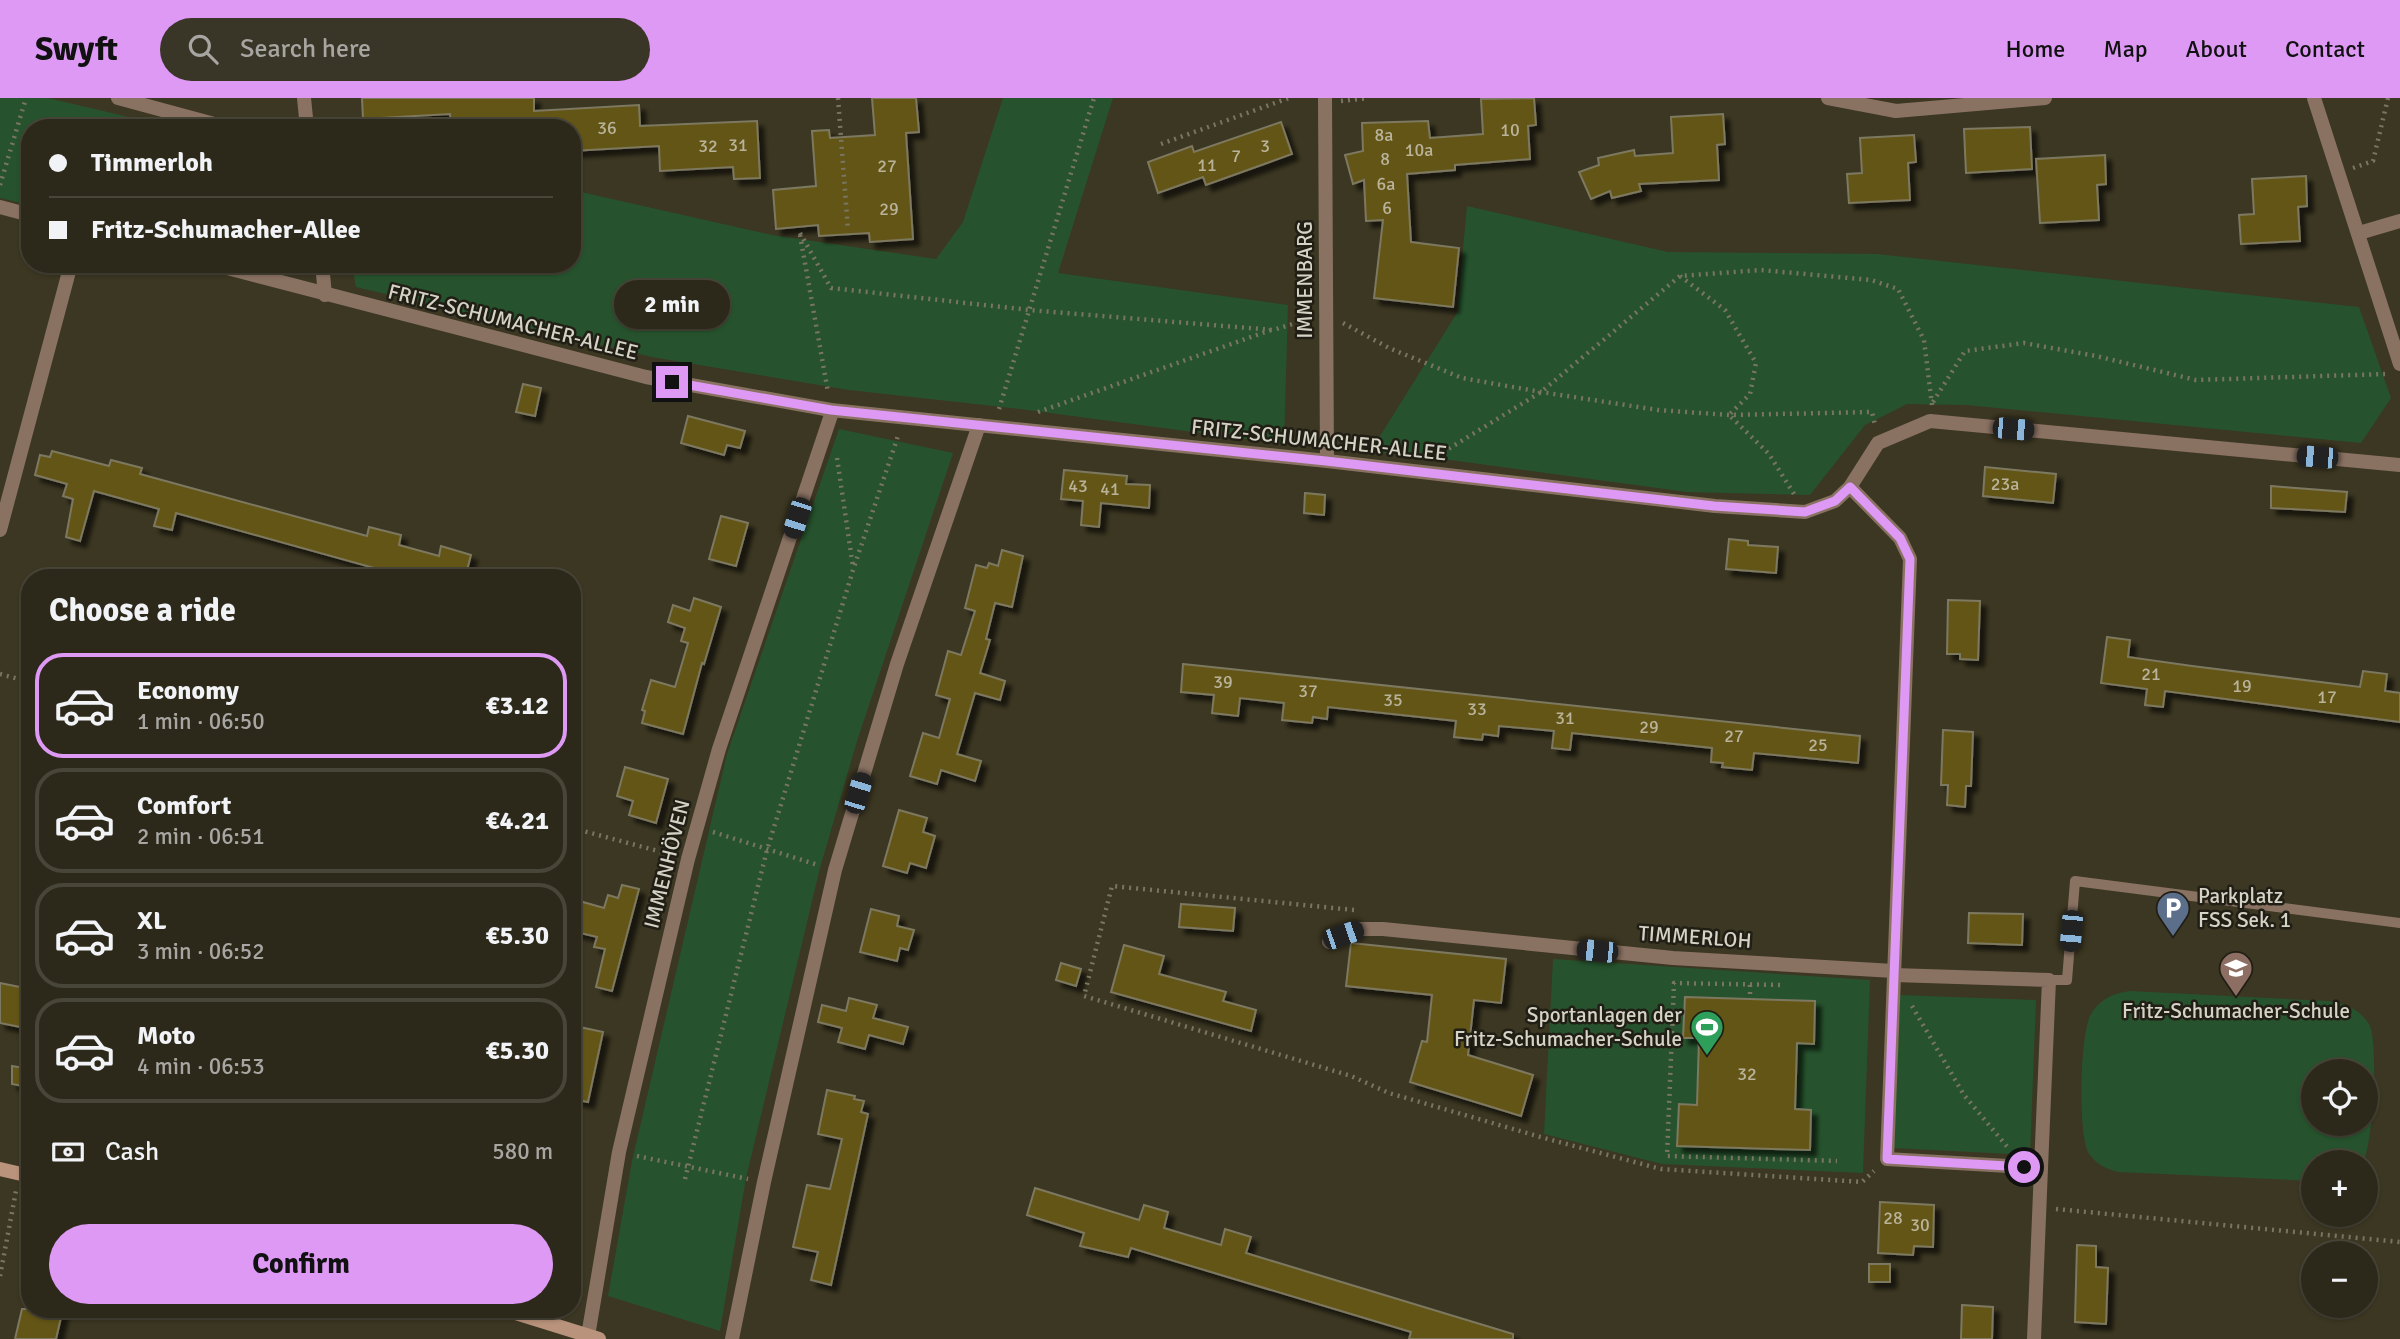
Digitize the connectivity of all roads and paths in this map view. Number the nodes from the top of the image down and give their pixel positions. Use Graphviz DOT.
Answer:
graph roads {
  1 [pos="26,98"];
  2 [pos="118,98"];
  3 [pos="304,98"];
  4 [pos="838,98"];
  5 [pos="1094,98"];
  6 [pos="1289,98"];
  7 [pos="1368,98"];
  8 [pos="1828,98"];
  9 [pos="2045,98"];
  10 [pos="2314,98"];
  11 [pos="2388,98"];
  12 [pos="1325,100"];
  13 [pos="196,119"];
  14 [pos="306,119"];
  15 [pos="1161,144"];
  16 [pos="9,155"];
  17 [pos="0,156"];
  18 [pos="2339,173"];
  19 [pos="0,184"];
  20 [pos="0,207"];
  21 [pos="21,213"];
  22 [pos="2400,221"];
  23 [pos="848,230"];
  24 [pos="2359,233"];
  25 [pos="69,273"];
  26 [pos="245,273"];
  27 [pos="323,273"];
  28 [pos="1680,276"];
  29 [pos="325,295"];
  30 [pos="1029,310"];
  31 [pos="1326,314"];
  32 [pos="1273,330"];
  33 [pos="2400,364"];
  34 [pos="2386,374"];
  35 [pos="1541,392"];
  36 [pos="1932,403"];
  37 [pos="831,410"];
  38 [pos="1032,414"];
  39 [pos="1729,415"];
  40 [pos="904,417"];
  41 [pos="1930,421"];
  42 [pos="986,426"];
  43 [pos="1878,443"];
  44 [pos="837,454"];
  45 [pos="1326,461"];
  46 [pos="2400,465"];
  47 [pos="1413,471"];
  48 [pos="1850,487"];
  49 [pos="1805,512"];
  50 [pos="0,530"];
  51 [pos="853,571"];
  52 [pos="0,674"];
  53 [pos="21,679"];
  54 [pos="1358,911"];
  55 [pos="2400,923"];
  56 [pos="1329,942"];
  57 [pos="1894,973"];
  58 [pos="2049,980"];
  59 [pos="1750,985"];
  60 [pos="1789,986"];
  61 [pos="1750,994"];
  62 [pos="619,1152"];
  63 [pos="1887,1159"];
  64 [pos="1837,1161"];
  65 [pos="688,1167"];
  66 [pos="2024,1167"];
  67 [pos="2041,1168"];
  68 [pos="0,1169"];
  69 [pos="21,1174"];
  70 [pos="685,1179"];
  71 [pos="764,1182"];
  72 [pos="21,1191"];
  73 [pos="2038,1207"];
  74 [pos="2400,1242"];
  75 [pos="0,1276"];
  76 [pos="530,1318"];
  77 [pos="591,1338"];
  78 [pos="732,1339"];
  79 [pos="2034,1339"];
  1 -- 16 [label="path"];
  2 -- 13 [label="street"];
  3 -- 14 [label="street"];
  4 -- 23 [label="path"];
  5 -- 30 [label="path"];
  6 -- 15 [label="path"];
  7 -- 12 [label="path"];
  8 -- 9 [label="street"];
  10 -- 18 [label="street"];
  11 -- 18 [label="path"];
  12 -- 31 [label="street, IMMENBARG"];
  16 -- 17 [label="path"];
  16 -- 19 [label="path"];
  18 -- 24 [label="street"];
  20 -- 21 [label="street"];
  22 -- 24 [label="street"];
  24 -- 33 [label="street"];
  25 -- 50 [label="street"];
  26 -- 29 [label="street, FRITZ-SCHUMACHER-ALLEE"];
  27 -- 29 [label="street"];
  28 -- 35 [label="path"];
  28 -- 36 [label="path"];
  28 -- 39 [label="path"];
  29 -- 37 [label="street, FRITZ-SCHUMACHER-ALLEE"];
  30 -- 32 [label="path"];
  30 -- 37 [label="path"];
  30 -- 42 [label="path"];
  31 -- 32 [label="path"];
  31 -- 35 [label="path"];
  31 -- 45 [label="street, IMMENBARG"];
  32 -- 38 [label="path"];
  34 -- 36 [label="path"];
  35 -- 39 [label="path"];
  35 -- 47 [label="path"];
  36 -- 41 [label="path"];
  37 -- 40 [label="street, FRITZ-SCHUMACHER-ALLEE"];
  37 -- 62 [label="street, IMMENHÖVEN"];
  39 -- 43 [label="path"];
  39 -- 49 [label="path"];
  40 -- 42 [label="street, FRITZ-SCHUMACHER-ALLEE"];
  40 -- 51 [label="path"];
  41 -- 43 [label="street"];
  41 -- 46 [label="street"];
  42 -- 45 [label="street, FRITZ-SCHUMACHER-ALLEE"];
  42 -- 71 [label="street"];
  43 -- 48 [label="street, FRITZ-SCHUMACHER-ALLEE"];
  44 -- 51 [label="path"];
  45 -- 47 [label="street, FRITZ-SCHUMACHER-ALLEE"];
  47 -- 49 [label="street, FRITZ-SCHUMACHER-ALLEE"];
  48 -- 49 [label="street, FRITZ-SCHUMACHER-ALLEE"];
  48 -- 57 [label="street"];
  51 -- 65 [label="path"];
  52 -- 53 [label="path"];
  54 -- 63 [label="path"];
  55 -- 58 [label="lane"];
  56 -- 57 [label="street, TIMMERLOH"];
  57 -- 58 [label="street, TIMMERLOH"];
  57 -- 63 [label="street"];
  57 -- 66 [label="path"];
  58 -- 67 [label="street"];
  59 -- 60 [label="path"];
  59 -- 61 [label="path"];
  59 -- 64 [label="path"];
  62 -- 65 [label="path"];
  62 -- 77 [label="street, IMMENHÖVEN"];
  63 -- 66 [label="street"];
  65 -- 70 [label="path"];
  65 -- 71 [label="path"];
  66 -- 67 [label="street"];
  67 -- 73 [label="street"];
  68 -- 69 [label="street"];
  71 -- 78 [label="street"];
  72 -- 75 [label="path"];
  73 -- 74 [label="path"];
  73 -- 79 [label="street"];
  76 -- 77 [label="street"];
}
